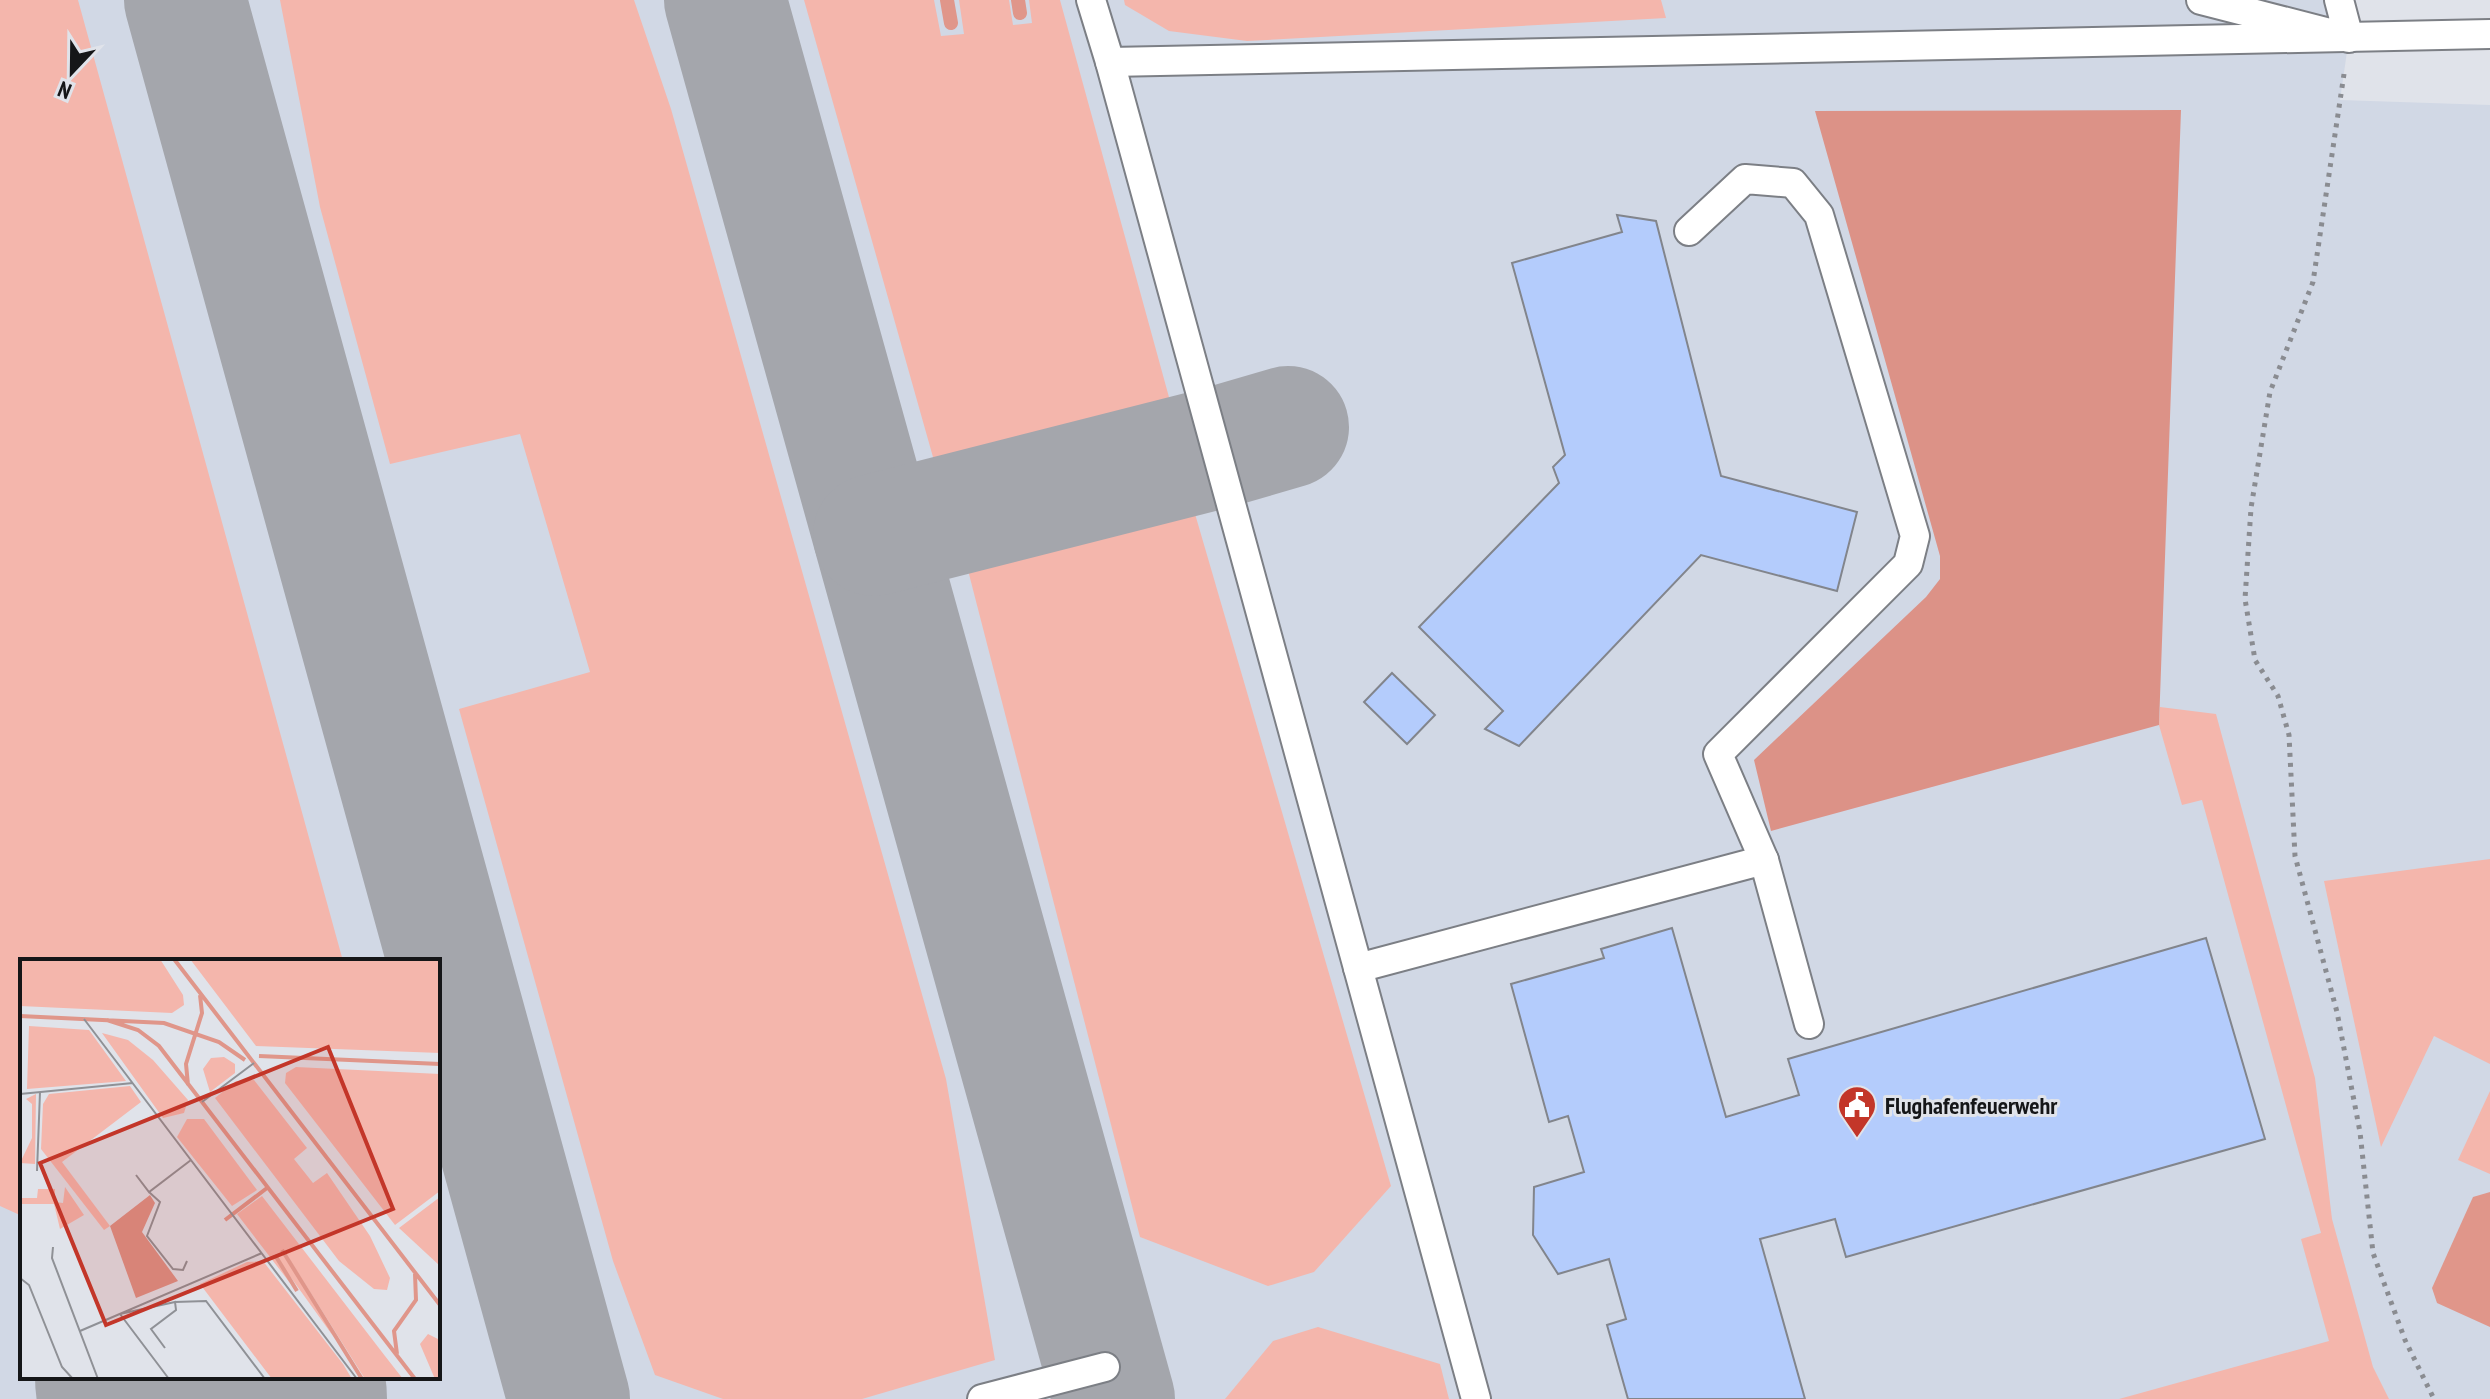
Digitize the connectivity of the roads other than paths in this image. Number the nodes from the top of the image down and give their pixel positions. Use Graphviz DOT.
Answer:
graph roads {
  1 [pos="1091,0"];
  2 [pos="2201,0"];
  3 [pos="2339,0"];
  4 [pos="2490,34"];
  5 [pos="2349,38"];
  6 [pos="1110,62"];
  7 [pos="1689,231"];
  8 [pos="1764,860"];
  9 [pos="1358,968"];
  10 [pos="1809,1024"];
  11 [pos="1105,1367"];
  12 [pos="982,1399"];
  13 [pos="1476,1399"];
  1 -- 6 [label="lane"];
  2 -- 5 [label="lane"];
  3 -- 5 [label="lane"];
  4 -- 5 [label="lane"];
  5 -- 6 [label="lane"];
  6 -- 9 [label="lane"];
  7 -- 8 [label="lane"];
  8 -- 9 [label="lane"];
  8 -- 10 [label="lane"];
  9 -- 13 [label="lane"];
  11 -- 12 [label="lane"];
}
